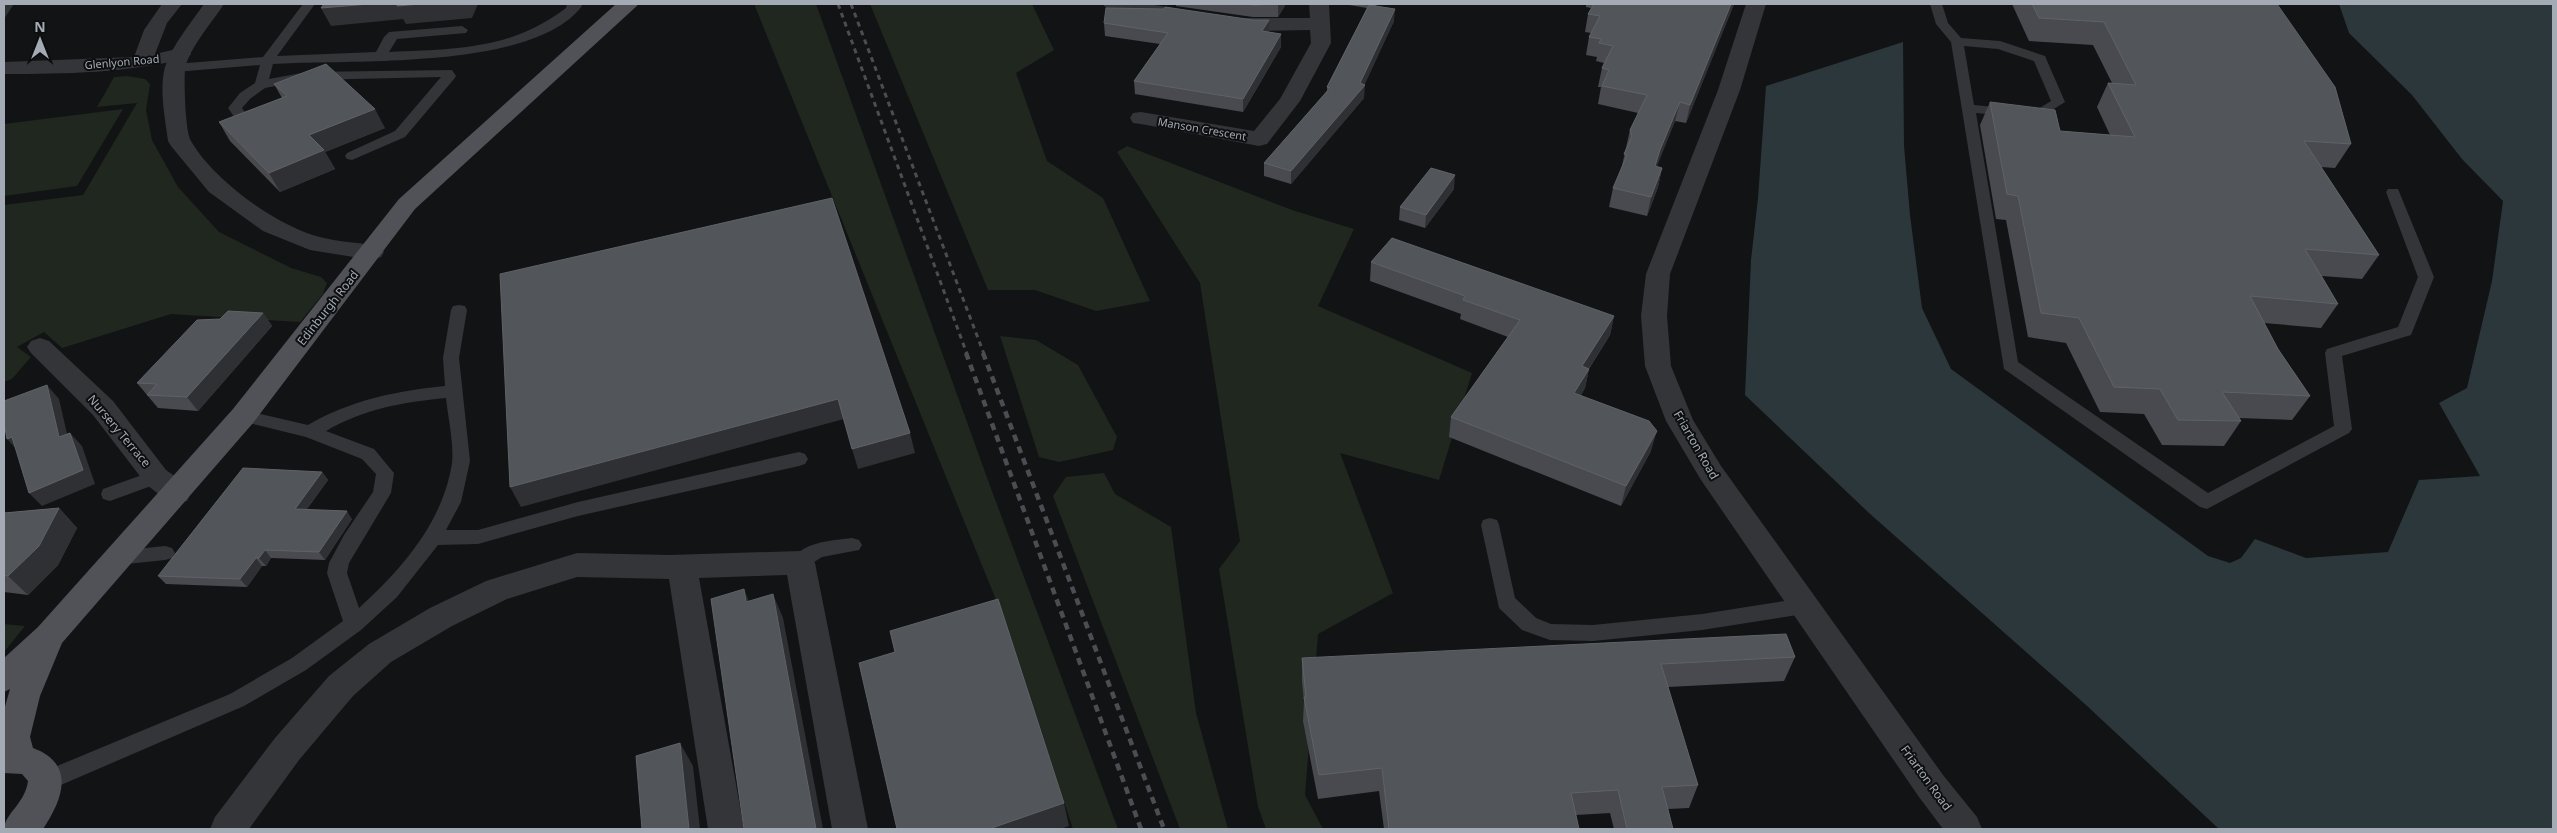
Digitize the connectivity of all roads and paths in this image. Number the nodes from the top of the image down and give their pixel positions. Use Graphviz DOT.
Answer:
graph roads {
  1 [pos="172,4"];
  2 [pos="214,4"];
  3 [pos="309,4"];
  4 [pos="573,4"];
  5 [pos="629,4"];
  6 [pos="1113,4"];
  7 [pos="1756,4"];
  8 [pos="1936,4"];
  9 [pos="1320,14"];
  10 [pos="462,30"];
  11 [pos="1957,41"];
  12 [pos="381,56"];
  13 [pos="268,59"];
  14 [pos="142,61"];
  15 [pos="178,61"];
  16 [pos="4,68"];
  17 [pos="261,84"];
  18 [pos="1968,108"];
  19 [pos="1141,118"];
  20 [pos="248,127"];
  21 [pos="352,156"];
  22 [pos="2393,192"];
  23 [pos="372,252"];
  24 [pos="459,310"];
  25 [pos="40,347"];
  26 [pos="453,391"];
  27 [pos="243,416"];
  28 [pos="310,432"];
  29 [pos="799,459"];
  30 [pos="167,485"];
  31 [pos="110,494"];
  32 [pos="1490,525"];
  33 [pos="433,538"];
  34 [pos="852,544"];
  35 [pos="165,553"];
  36 [pos="117,558"];
  37 [pos="800,564"];
  38 [pos="682,566"];
  39 [pos="1804,606"];
  40 [pos="354,624"];
  41 [pos="49,636"];
  42 [pos="4,678"];
  43 [pos="11,758"];
  44 [pos="46,781"];
  45 [pos="20,829"];
  46 [pos="228,829"];
  47 [pos="726,829"];
  48 [pos="850,829"];
  49 [pos="1964,829"];
  1 -- 14 [label="street"];
  2 -- 15 [label="street"];
  3 -- 13 [label="lane"];
  4 -- 12 [label="lane"];
  5 -- 23 [label="main road, Edinburgh Road"];
  6 -- 9 [label="street"];
  7 -- 39 [label="street, Friarton Road"];
  8 -- 11 [label="lane"];
  9 -- 19 [label="street, Manson Crescent"];
  10 -- 12 [label="lane"];
  11 -- 18 [label="lane"];
  11 -- 18 [label="lane"];
  12 -- 13 [label="lane"];
  13 -- 15 [label="lane"];
  13 -- 17 [label="lane"];
  14 -- 15 [label="street, Glenlyon Road"];
  14 -- 16 [label="street, Glenlyon Road"];
  15 -- 23 [label="street"];
  17 -- 20 [label="lane"];
  17 -- 21 [label="lane"];
  18 -- 22 [label="lane"];
  23 -- 27 [label="main road, Edinburgh Road"];
  24 -- 26 [label="lane"];
  25 -- 30 [label="street, Nursery Terrace"];
  26 -- 28 [label="lane"];
  26 -- 33 [label="lane"];
  27 -- 28 [label="lane"];
  27 -- 30 [label="main road, Edinburgh Road"];
  28 -- 40 [label="lane"];
  29 -- 33 [label="lane"];
  30 -- 31 [label="lane"];
  30 -- 36 [label="main road, Edinburgh Road"];
  32 -- 39 [label="lane"];
  33 -- 40 [label="lane"];
  34 -- 37 [label="lane"];
  35 -- 36 [label="lane"];
  36 -- 41 [label="main road, Edinburgh Road"];
  37 -- 38 [label="street"];
  37 -- 48 [label="street"];
  38 -- 46 [label="street"];
  38 -- 47 [label="street"];
  39 -- 49 [label="street, Friarton Road"];
  40 -- 44 [label="lane"];
  41 -- 42 [label="main road, Edinburgh Road"];
  41 -- 43 [label="main road, Edinburgh Road"];
  43 -- 44 [label="main road"];
  44 -- 45 [label="main road"];
}
